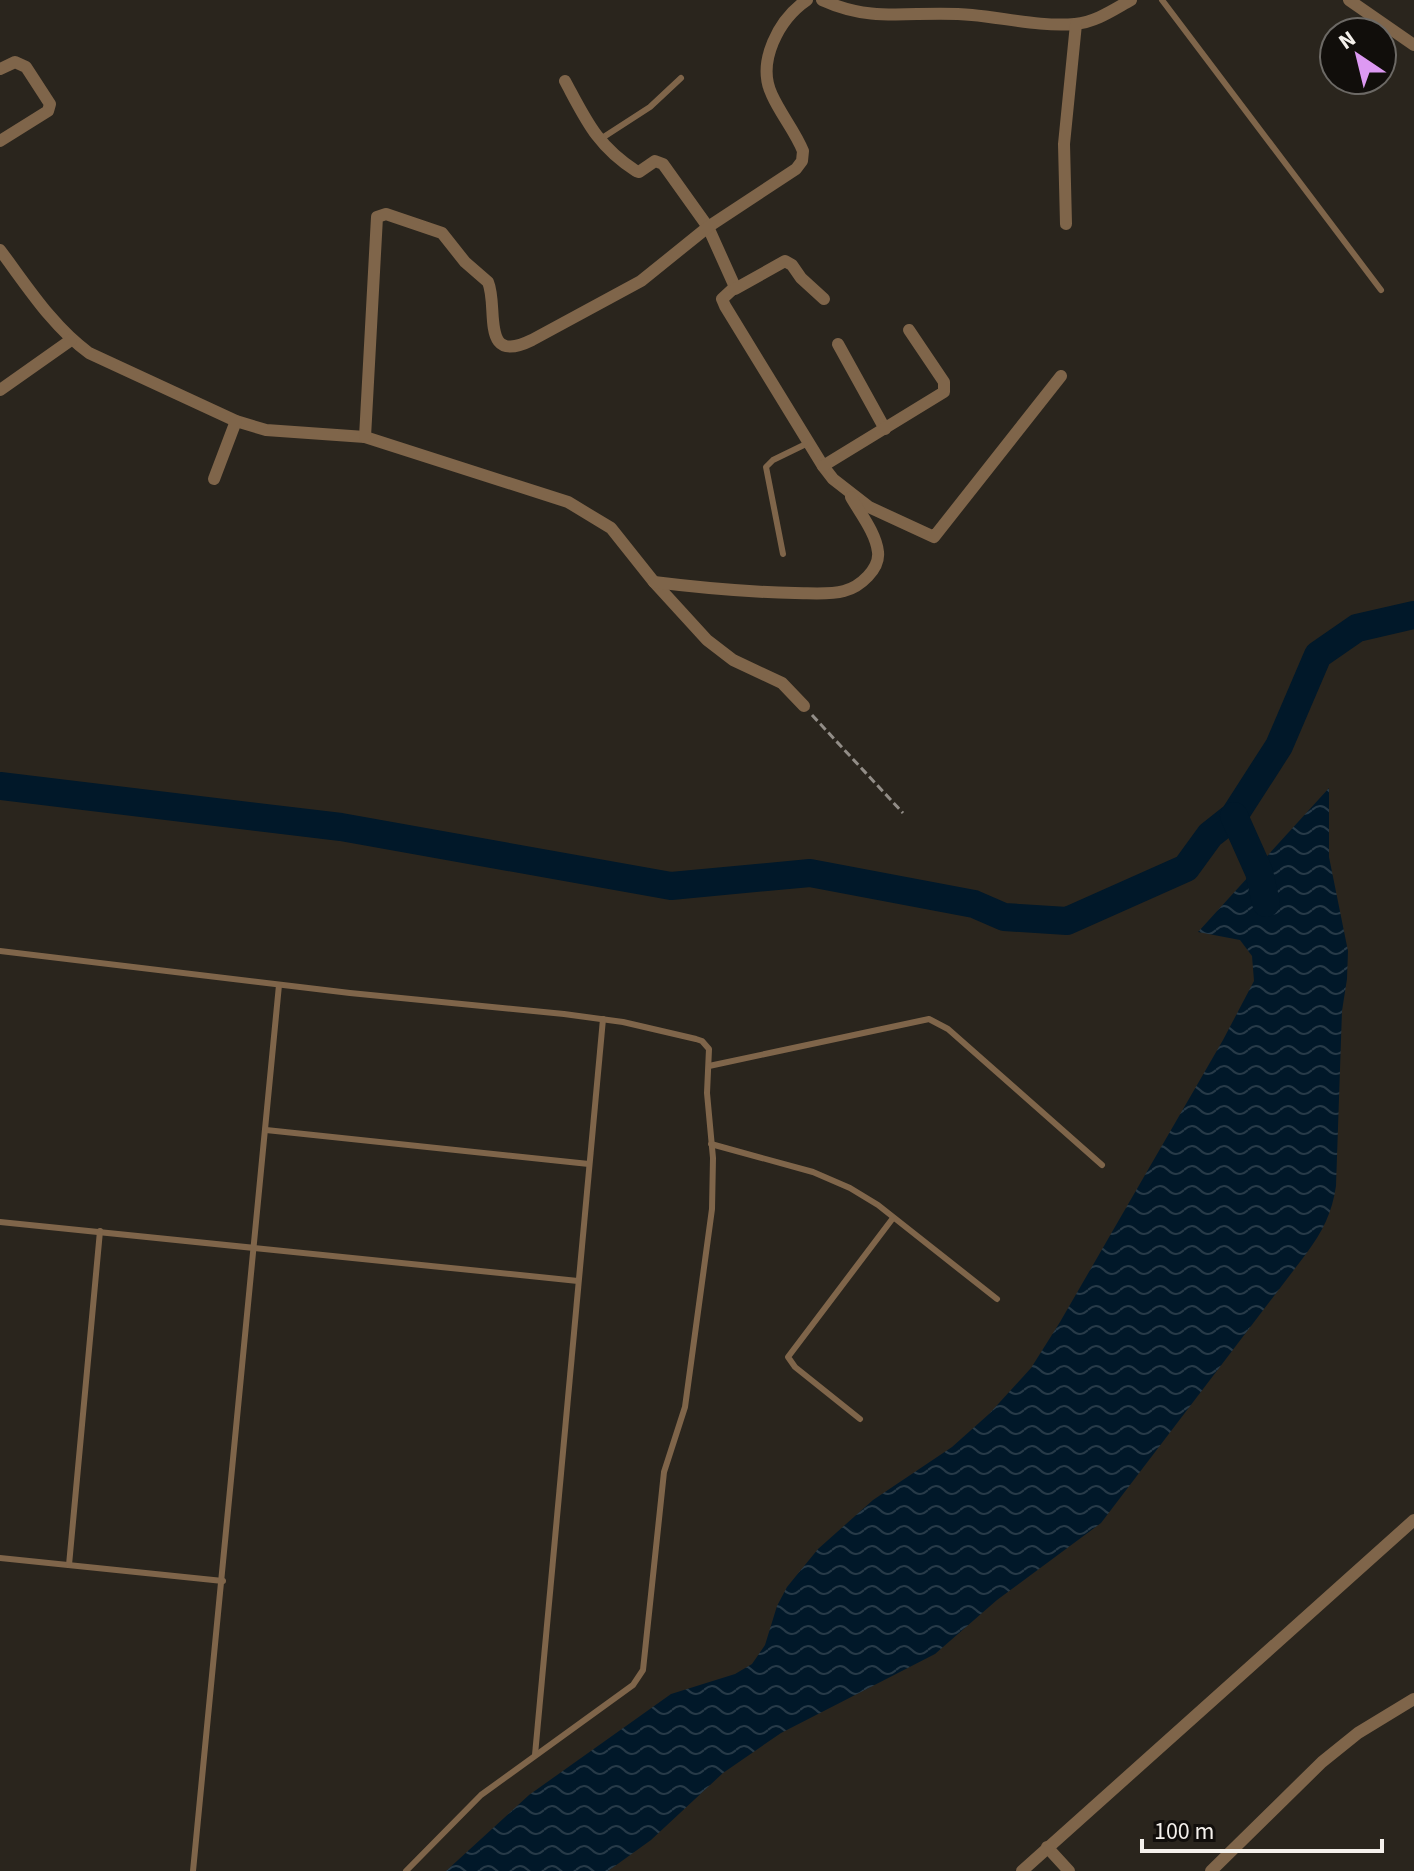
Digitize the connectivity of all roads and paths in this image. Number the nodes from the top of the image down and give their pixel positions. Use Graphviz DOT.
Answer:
graph roads {
  1 [pos="807,0"];
  2 [pos="822,0"];
  3 [pos="1131,0"];
  4 [pos="1162,0"];
  5 [pos="1349,0"];
  6 [pos="1076,24"];
  7 [pos="1414,45"];
  8 [pos="0,69"];
  9 [pos="681,78"];
  10 [pos="565,81"];
  11 [pos="599,140"];
  12 [pos="0,141"];
  13 [pos="1066,224"];
  14 [pos="708,227"];
  15 [pos="0,250"];
  16 [pos="735,289"];
  17 [pos="1381,290"];
  18 [pos="824,299"];
  19 [pos="909,330"];
  20 [pos="71,340"];
  21 [pos="838,344"];
  22 [pos="1061,376"];
  23 [pos="0,390"];
  24 [pos="236,421"];
  25 [pos="885,429"];
  26 [pos="365,437"];
  27 [pos="808,443"];
  28 [pos="823,466"];
  29 [pos="214,479"];
  30 [pos="850,494"];
  31 [pos="783,554"];
  32 [pos="654,582"];
  33 [pos="804,706"];
  34 [pos="903,813"];
  35 [pos="0,951"];
  36 [pos="279,985"];
  37 [pos="603,1019"];
  38 [pos="709,1066"];
  39 [pos="266,1130"];
  40 [pos="711,1144"];
  41 [pos="589,1164"];
  42 [pos="1102,1165"];
  43 [pos="893,1218"];
  44 [pos="0,1222"];
  45 [pos="100,1231"];
  46 [pos="255,1246"];
  47 [pos="578,1281"];
  48 [pos="997,1299"];
  49 [pos="860,1419"];
  50 [pos="1414,1520"];
  51 [pos="0,1558"];
  52 [pos="69,1565"];
  53 [pos="223,1581"];
  54 [pos="1414,1699"];
  55 [pos="535,1755"];
  56 [pos="1047,1847"];
  57 [pos="193,1871"];
  58 [pos="406,1871"];
  59 [pos="1022,1871"];
  60 [pos="1069,1871"];
  61 [pos="1211,1871"];
  1 -- 14 [label="street"];
  2 -- 6 [label="street"];
  3 -- 6 [label="street"];
  4 -- 17 [label="lane"];
  5 -- 7 [label="street"];
  6 -- 13 [label="street"];
  8 -- 12 [label="street"];
  9 -- 11 [label="lane"];
  10 -- 11 [label="street"];
  11 -- 14 [label="street"];
  14 -- 16 [label="street"];
  14 -- 26 [label="street"];
  15 -- 20 [label="street"];
  16 -- 18 [label="street"];
  16 -- 27 [label="street"];
  19 -- 25 [label="street"];
  20 -- 23 [label="street"];
  20 -- 24 [label="street"];
  21 -- 25 [label="street"];
  22 -- 30 [label="street"];
  24 -- 26 [label="street"];
  24 -- 29 [label="street"];
  25 -- 28 [label="street"];
  26 -- 32 [label="street"];
  27 -- 28 [label="street"];
  27 -- 31 [label="lane"];
  28 -- 30 [label="street"];
  30 -- 32 [label="street"];
  32 -- 33 [label="street"];
  33 -- 34 [label="path"];
  35 -- 36 [label="lane"];
  36 -- 37 [label="lane"];
  36 -- 39 [label="lane"];
  37 -- 38 [label="lane"];
  37 -- 41 [label="lane"];
  38 -- 40 [label="lane"];
  38 -- 42 [label="lane"];
  39 -- 41 [label="lane"];
  39 -- 46 [label="lane"];
  40 -- 43 [label="lane"];
  40 -- 55 [label="lane"];
  41 -- 47 [label="lane"];
  43 -- 48 [label="lane"];
  43 -- 49 [label="lane"];
  44 -- 45 [label="lane"];
  45 -- 46 [label="lane"];
  45 -- 52 [label="lane"];
  46 -- 47 [label="lane"];
  46 -- 53 [label="lane"];
  47 -- 55 [label="lane"];
  50 -- 56 [label="street"];
  51 -- 52 [label="lane"];
  52 -- 53 [label="lane"];
  53 -- 57 [label="lane"];
  54 -- 61 [label="street"];
  55 -- 58 [label="lane"];
  56 -- 59 [label="street"];
  56 -- 60 [label="street"];
}
